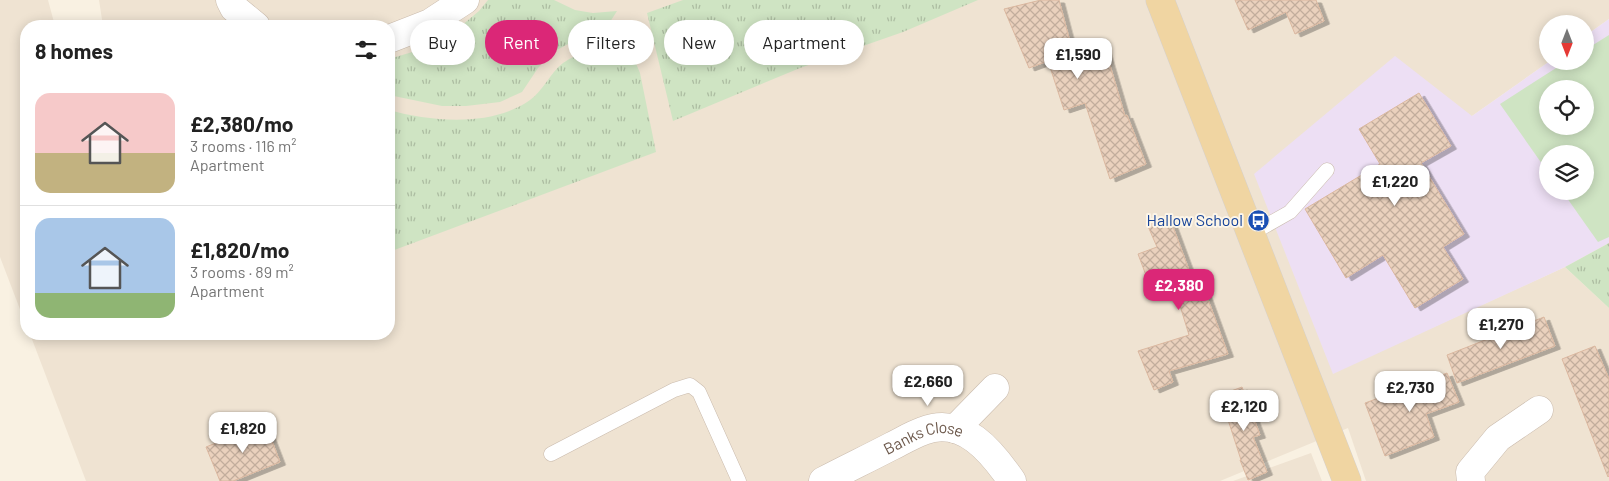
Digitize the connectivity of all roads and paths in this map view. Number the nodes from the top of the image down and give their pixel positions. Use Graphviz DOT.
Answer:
graph roads {
  1 [pos="230,0"];
  2 [pos="466,0"];
  3 [pos="1160,0"];
  4 [pos="249,20"];
  5 [pos="395,38"];
  6 [pos="1327,170"];
  7 [pos="1251,234"];
  8 [pos="995,388"];
  9 [pos="1539,410"];
  10 [pos="955,429"];
  11 [pos="551,454"];
  12 [pos="739,481"];
  13 [pos="822,481"];
  14 [pos="1012,481"];
  15 [pos="1347,481"];
  16 [pos="1471,481"];
  1 -- 4 [label="street"];
  2 -- 5 [label="street"];
  3 -- 7 [label="main road"];
  6 -- 7 [label="lane"];
  7 -- 15 [label="main road"];
  8 -- 10 [label="street"];
  9 -- 16 [label="street"];
  10 -- 13 [label="street, Banks Close"];
  10 -- 14 [label="street, Banks Close"];
  11 -- 12 [label="lane"];
}
